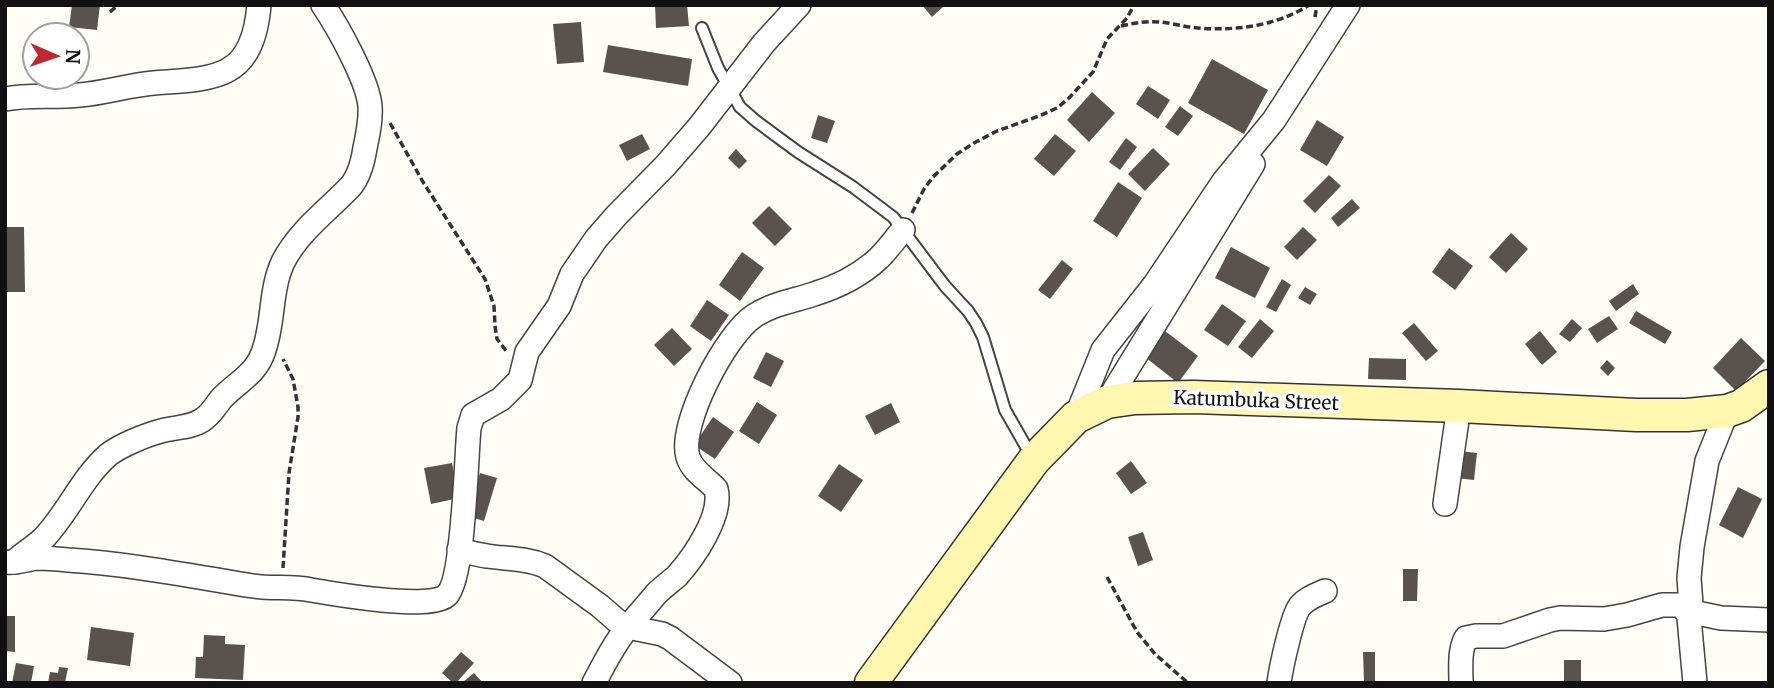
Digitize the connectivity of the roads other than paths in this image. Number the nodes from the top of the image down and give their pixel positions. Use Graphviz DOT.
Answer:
graph roads {
  1 [pos="259,5"];
  2 [pos="323,5"];
  3 [pos="799,5"];
  4 [pos="1350,5"];
  5 [pos="702,28"];
  6 [pos="729,89"];
  7 [pos="5,99"];
  8 [pos="903,230"];
  9 [pos="1769,386"];
  10 [pos="1107,402"];
  11 [pos="1459,406"];
  12 [pos="1727,411"];
  13 [pos="1076,417"];
  14 [pos="1034,460"];
  15 [pos="1446,504"];
  16 [pos="459,550"];
  17 [pos="8,563"];
  18 [pos="1325,591"];
  19 [pos="1692,618"];
  20 [pos="1769,620"];
  21 [pos="627,628"];
  22 [pos="594,683"];
  23 [pos="730,683"];
  24 [pos="871,683"];
  25 [pos="1279,683"];
  26 [pos="1461,683"];
  27 [pos="1695,683"];
  1 -- 7 [label="street"];
  2 -- 17 [label="street"];
  3 -- 6 [label="street"];
  4 -- 10 [label="street"];
  4 -- 13 [label="street"];
  5 -- 6 [label="lane"];
  6 -- 8 [label="lane"];
  6 -- 16 [label="street"];
  8 -- 14 [label="lane"];
  8 -- 21 [label="street"];
  9 -- 12 [label="main road, Katumbuka Street"];
  10 -- 11 [label="main road, Katumbuka Street"];
  10 -- 13 [label="main road, Katumbuka Street"];
  11 -- 12 [label="main road, Katumbuka Street"];
  11 -- 15 [label="street"];
  12 -- 19 [label="street"];
  13 -- 14 [label="main road, Katumbuka Street"];
  14 -- 24 [label="main road, Katumbuka Street"];
  16 -- 17 [label="street"];
  16 -- 21 [label="street"];
  18 -- 25 [label="street"];
  19 -- 20 [label="street"];
  19 -- 26 [label="street"];
  19 -- 27 [label="street"];
  21 -- 22 [label="street"];
  21 -- 23 [label="street"];
}
